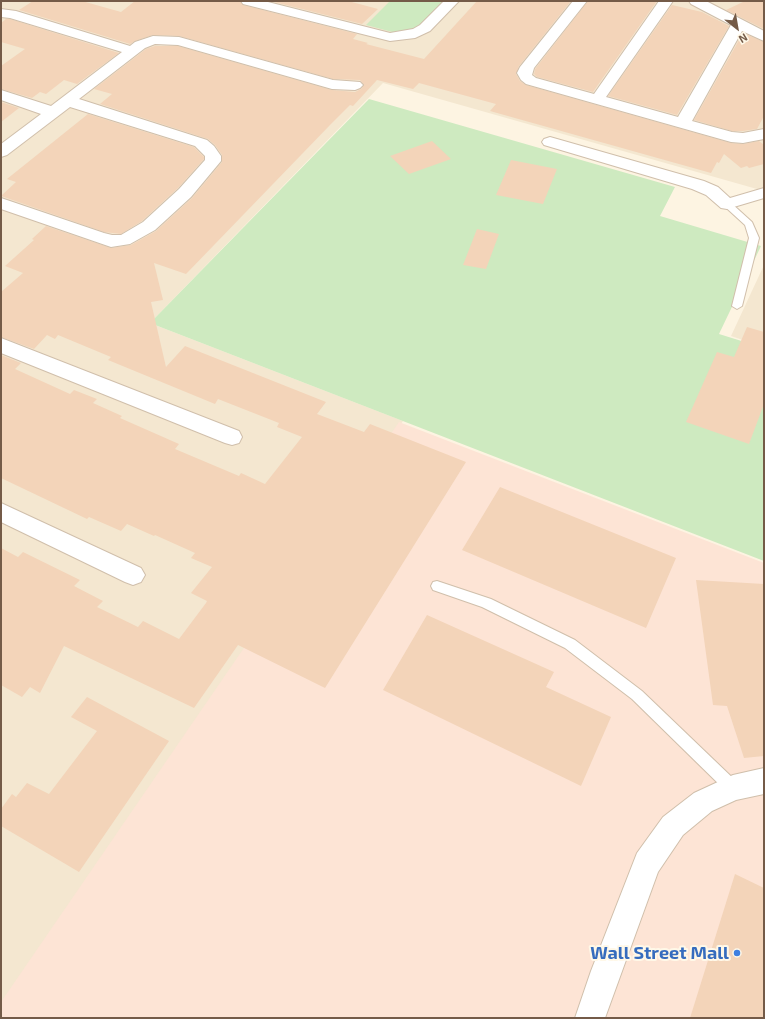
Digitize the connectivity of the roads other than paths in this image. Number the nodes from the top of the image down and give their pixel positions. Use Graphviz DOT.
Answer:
graph roads {
  1 [pos="248,1"];
  2 [pos="452,1"];
  3 [pos="580,1"];
  4 [pos="666,1"];
  5 [pos="696,1"];
  6 [pos="1,13"];
  7 [pos="739,23"];
  8 [pos="764,37"];
  9 [pos="133,51"];
  10 [pos="355,85"];
  11 [pos="1,95"];
  12 [pos="597,100"];
  13 [pos="68,101"];
  14 [pos="52,112"];
  15 [pos="683,123"];
  16 [pos="764,134"];
  17 [pos="550,142"];
  18 [pos="1,152"];
  19 [pos="764,193"];
  20 [pos="1,203"];
  21 [pos="727,204"];
  22 [pos="737,306"];
  23 [pos="1,345"];
  24 [pos="232,437"];
  25 [pos="1,512"];
  26 [pos="132,575"];
  27 [pos="437,586"];
  28 [pos="764,781"];
  29 [pos="734,788"];
  30 [pos="590,1018"];
  1 -- 2 [label="street"];
  3 -- 12 [label="street"];
  4 -- 12 [label="street"];
  5 -- 7 [label="street"];
  6 -- 9 [label="street"];
  7 -- 8 [label="street"];
  7 -- 15 [label="street"];
  9 -- 10 [label="street"];
  9 -- 13 [label="street"];
  11 -- 14 [label="street"];
  12 -- 15 [label="street"];
  13 -- 14 [label="street"];
  13 -- 20 [label="street"];
  14 -- 18 [label="street"];
  15 -- 16 [label="street"];
  17 -- 21 [label="street"];
  19 -- 21 [label="street"];
  21 -- 22 [label="lane"];
  23 -- 24 [label="street"];
  25 -- 26 [label="street"];
  27 -- 29 [label="lane"];
  28 -- 29 [label="street"];
  29 -- 30 [label="street"];
}
